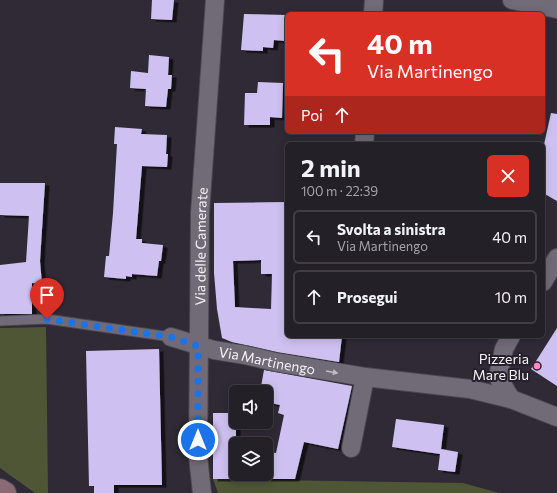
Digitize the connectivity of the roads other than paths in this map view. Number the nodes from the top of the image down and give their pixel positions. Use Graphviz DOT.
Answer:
graph roads {
  1 [pos="215,0"];
  2 [pos="374,0"];
  3 [pos="514,4"];
  4 [pos="557,9"];
  5 [pos="373,12"];
  6 [pos="557,258"];
  7 [pos="545,279"];
  8 [pos="0,320"];
  9 [pos="171,337"];
  10 [pos="510,338"];
  11 [pos="198,346"];
  12 [pos="365,377"];
  13 [pos="511,399"];
  14 [pos="557,417"];
  15 [pos="351,448"];
  16 [pos="0,490"];
  17 [pos="5,493"];
  18 [pos="202,493"];
  1 -- 11 [label="street, Via delle Camerate"];
  2 -- 5 [label="street"];
  3 -- 4 [label="street"];
  6 -- 7 [label="street"];
  8 -- 9 [label="lane"];
  9 -- 11 [label="street, Via Martinengo"];
  10 -- 13 [label="street"];
  11 -- 12 [label="street, Via Martinengo, one-way"];
  11 -- 18 [label="street, Via delle Camerate"];
  12 -- 13 [label="street, Via Martinengo"];
  12 -- 15 [label="street"];
  13 -- 14 [label="street, Via Martinengo"];
  16 -- 17 [label="street"];
}
